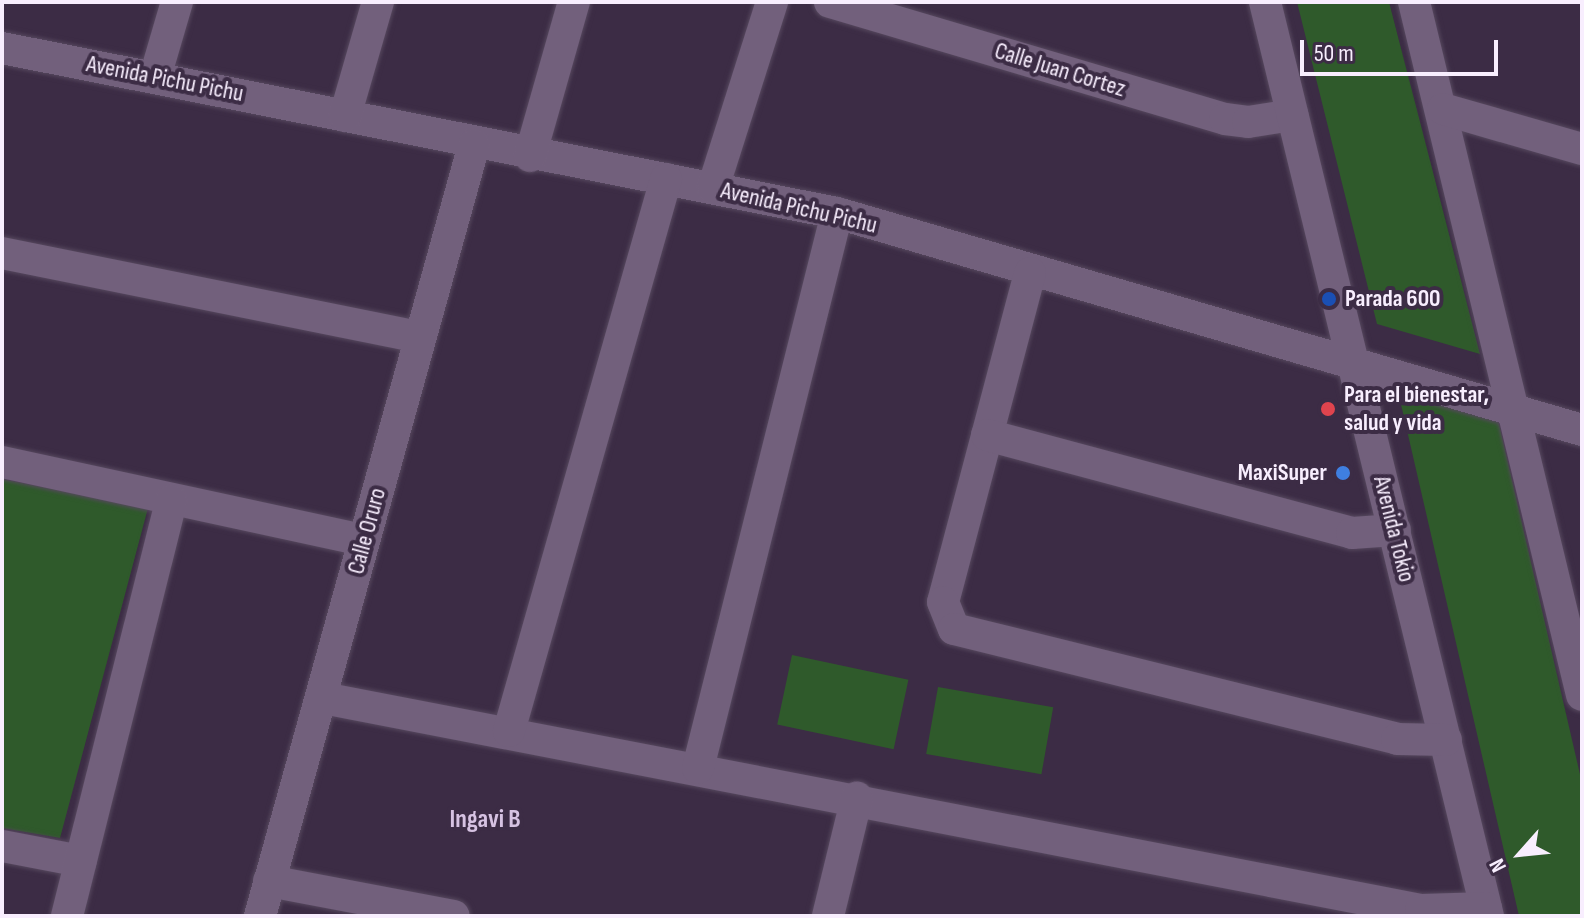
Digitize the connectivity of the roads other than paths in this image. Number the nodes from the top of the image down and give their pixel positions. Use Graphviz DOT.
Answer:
graph roads {
  1 [pos="177,2"];
  2 [pos="378,2"];
  3 [pos="574,2"];
  4 [pos="772,2"];
  5 [pos="830,2"];
  6 [pos="1265,2"];
  7 [pos="1414,2"];
  8 [pos="2,48"];
  9 [pos="155,77"];
  10 [pos="1443,109"];
  11 [pos="1292,115"];
  12 [pos="345,116"];
  13 [pos="474,145"];
  14 [pos="1582,149"];
  15 [pos="530,156"];
  16 [pos="666,179"];
  17 [pos="713,188"];
  18 [pos="837,213"];
  19 [pos="2,253"];
  20 [pos="1030,273"];
  21 [pos="419,337"];
  22 [pos="1354,365"];
  23 [pos="1511,410"];
  24 [pos="1582,430"];
  25 [pos="987,435"];
  26 [pos="2,462"];
  27 [pos="171,501"];
  28 [pos="1395,530"];
  29 [pos="364,540"];
  30 [pos="1578,662"];
  31 [pos="1582,695"];
  32 [pos="323,698"];
  33 [pos="509,731"];
  34 [pos="1446,740"];
  35 [pos="698,768"];
  36 [pos="857,797"];
  37 [pos="2,846"];
  38 [pos="81,861"];
  39 [pos="269,881"];
  40 [pos="1487,912"];
  41 [pos="67,916"];
  42 [pos="260,916"];
  43 [pos="454,916"];
  44 [pos="828,916"];
  1 -- 9 [label="street"];
  2 -- 12 [label="street"];
  3 -- 15 [label="street"];
  4 -- 17 [label="street"];
  5 -- 11 [label="street, Calle Juan Cortez"];
  6 -- 11 [label="street, Avenida Tokio"];
  7 -- 10 [label="street"];
  8 -- 9 [label="street, Avenida Pichu Pichu"];
  9 -- 12 [label="street, Avenida Pichu Pichu"];
  10 -- 14 [label="street"];
  10 -- 23 [label="street"];
  11 -- 22 [label="street, Avenida Tokio"];
  12 -- 13 [label="street, Avenida Pichu Pichu"];
  13 -- 15 [label="street, Avenida Pichu Pichu"];
  13 -- 21 [label="street, Calle Oruro"];
  15 -- 16 [label="street, Avenida Pichu Pichu"];
  16 -- 17 [label="street, Avenida Pichu Pichu"];
  16 -- 33 [label="street"];
  17 -- 18 [label="street, Avenida Pichu Pichu"];
  18 -- 20 [label="street, Avenida Pichu Pichu"];
  18 -- 35 [label="street"];
  19 -- 21 [label="street"];
  20 -- 22 [label="street, Avenida Pichu Pichu"];
  20 -- 25 [label="street"];
  21 -- 29 [label="street, Calle Oruro"];
  22 -- 23 [label="street, Avenida Pichu Pichu"];
  22 -- 28 [label="street, Avenida Tokio"];
  23 -- 24 [label="street, Avenida Pichu Pichu"];
  23 -- 30 [label="street"];
  25 -- 28 [label="street"];
  25 -- 34 [label="street"];
  26 -- 27 [label="street"];
  27 -- 29 [label="street"];
  27 -- 38 [label="street"];
  28 -- 34 [label="street, Avenida Tokio"];
  29 -- 32 [label="street, Calle Oruro"];
  30 -- 31 [label="street"];
  32 -- 33 [label="street"];
  32 -- 39 [label="street, Calle Oruro"];
  33 -- 35 [label="street"];
  34 -- 40 [label="street, Avenida Tokio"];
  35 -- 36 [label="street"];
  36 -- 40 [label="street"];
  36 -- 44 [label="street"];
  37 -- 38 [label="street"];
  38 -- 41 [label="street"];
  39 -- 42 [label="street, Calle Oruro"];
  39 -- 43 [label="street"];
}
